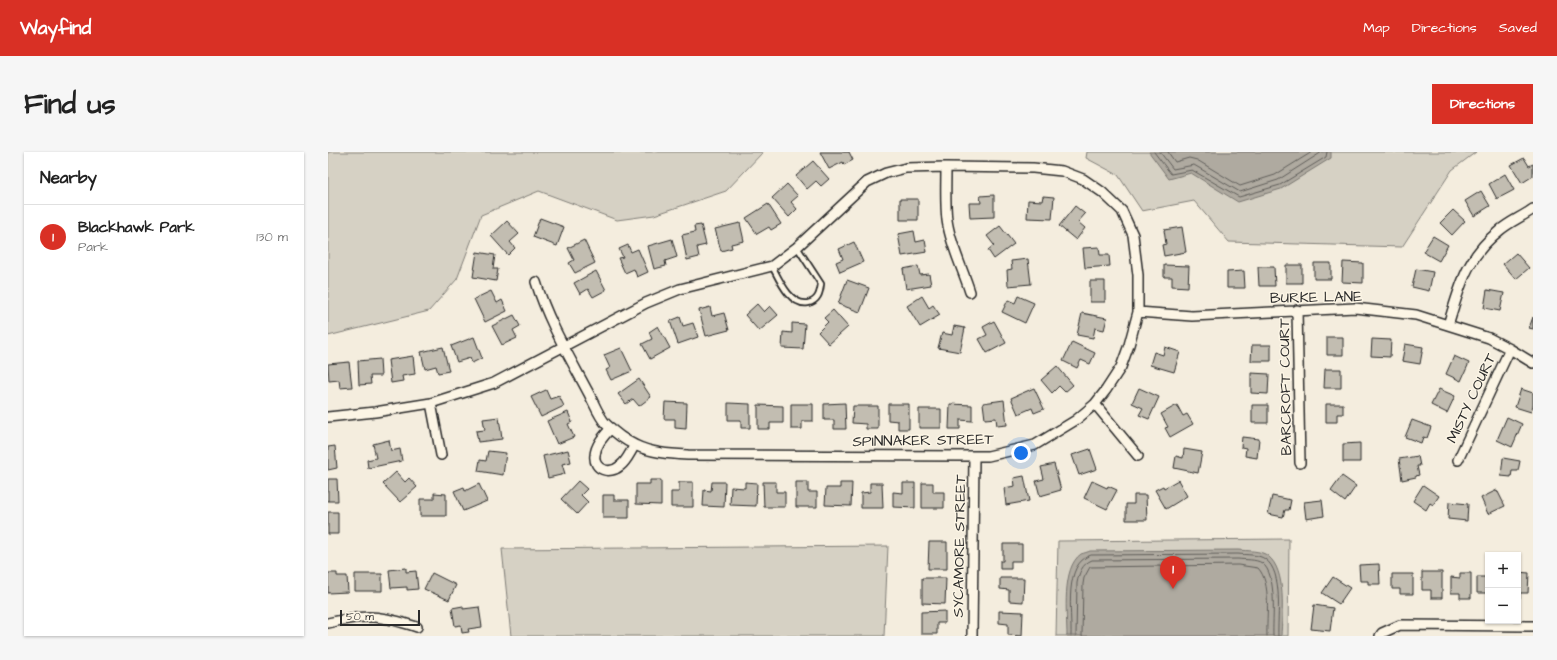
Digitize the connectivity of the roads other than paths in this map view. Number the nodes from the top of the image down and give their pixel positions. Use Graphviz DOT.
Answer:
graph roads {
  1 [pos="946,167"];
  2 [pos="1533,209"];
  3 [pos="797,247"];
  4 [pos="772,266"];
  5 [pos="536,282"];
  6 [pos="970,292"];
  7 [pos="1297,310"];
  8 [pos="1138,312"];
  9 [pos="1448,325"];
  10 [pos="564,347"];
  11 [pos="1510,348"];
  12 [pos="1533,363"];
  13 [pos="431,403"];
  14 [pos="1095,404"];
  15 [pos="328,417"];
  16 [pos="611,428"];
  17 [pos="634,445"];
  18 [pos="441,455"];
  19 [pos="974,456"];
  20 [pos="1138,456"];
  21 [pos="1458,460"];
  22 [pos="1300,463"];
  23 [pos="328,623"];
  24 [pos="1533,626"];
  25 [pos="417,627"];
  26 [pos="1381,635"];
  27 [pos="972,636"];
  1 -- 3 [label="street, SPINNAKER STREET"];
  1 -- 6 [label="street"];
  1 -- 8 [label="street, SPINNAKER STREET"];
  2 -- 9 [label="street"];
  3 -- 4 [label="street, SPINNAKER STREET"];
  3 -- 4 [label="lane"];
  4 -- 10 [label="street, SPINNAKER STREET"];
  5 -- 10 [label="street"];
  7 -- 8 [label="street, BURKE LANE"];
  7 -- 9 [label="street, BURKE LANE"];
  7 -- 22 [label="street, BARCROFT COURT"];
  8 -- 14 [label="street, SPINNAKER STREET"];
  9 -- 11 [label="street, BURKE LANE"];
  10 -- 13 [label="street, SPINNAKER STREET"];
  10 -- 16 [label="street, SPINNAKER STREET"];
  11 -- 12 [label="street, BURKE LANE"];
  11 -- 21 [label="street, MISTY COURT"];
  13 -- 15 [label="street, SPINNAKER STREET"];
  13 -- 18 [label="street"];
  14 -- 19 [label="street, SPINNAKER STREET"];
  14 -- 20 [label="street"];
  16 -- 17 [label="street, SPINNAKER STREET"];
  16 -- 17 [label="street"];
  17 -- 19 [label="street, SPINNAKER STREET"];
  19 -- 27 [label="street, SYCAMORE STREET"];
  23 -- 25 [label="street"];
  24 -- 26 [label="street"];
}
